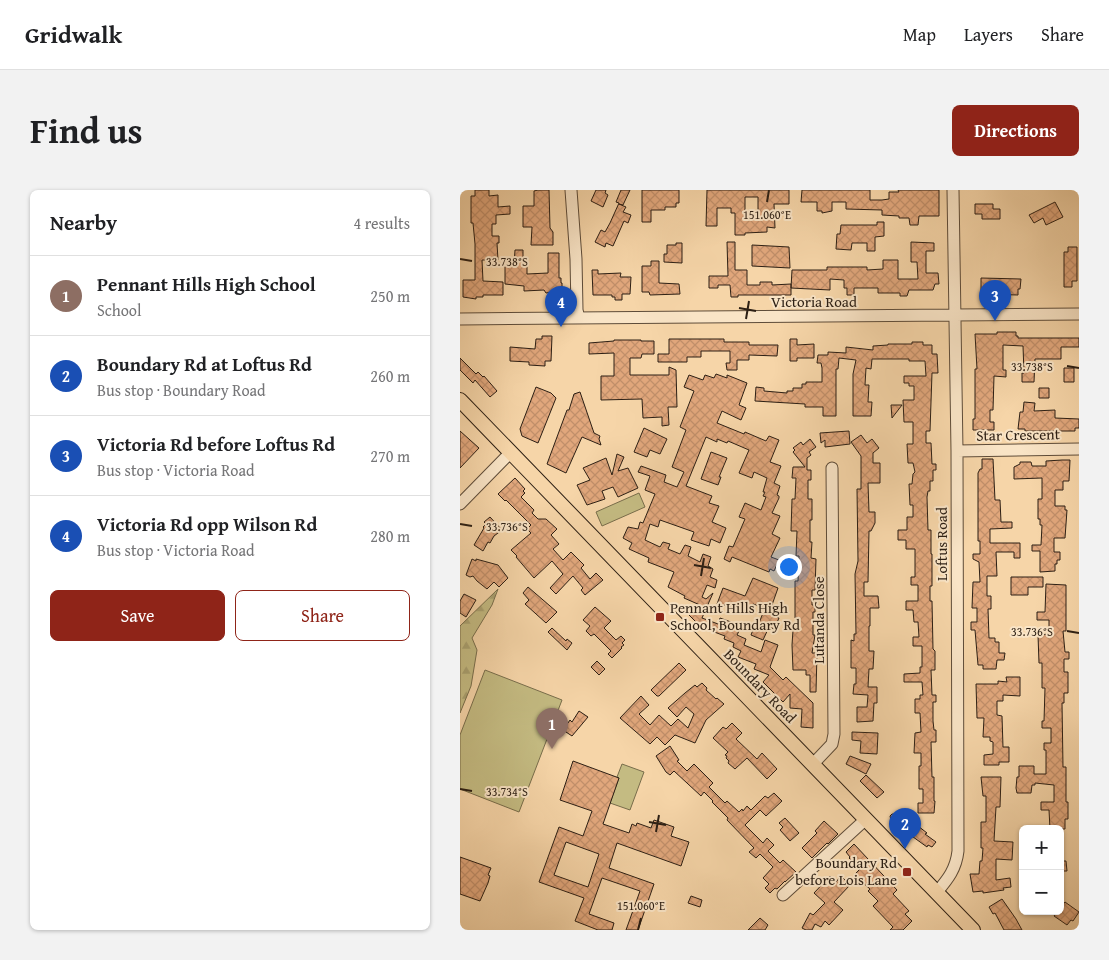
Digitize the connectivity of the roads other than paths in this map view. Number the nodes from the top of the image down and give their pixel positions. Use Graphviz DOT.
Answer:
graph roads {
  1 [pos="571,190"];
  2 [pos="953,190"];
  3 [pos="1079,314"];
  4 [pos="955,316"];
  5 [pos="579,318"];
  6 [pos="460,319"];
  7 [pos="460,400"];
  8 [pos="1079,449"];
  9 [pos="957,451"];
  10 [pos="510,453"];
  11 [pos="832,468"];
  12 [pos="460,504"];
  13 [pos="812,764"];
  14 [pos="866,819"];
  15 [pos="937,892"];
  16 [pos="783,895"];
  17 [pos="973,930"];
  1 -- 5 [label="street"];
  2 -- 4 [label="street, Loftus Road"];
  3 -- 4 [label="street, Victoria Road"];
  4 -- 5 [label="street, Victoria Road"];
  4 -- 9 [label="street, Loftus Road"];
  5 -- 6 [label="street, Victoria Road"];
  7 -- 10 [label="main road, Boundary Road"];
  8 -- 9 [label="street, Star Crescent"];
  9 -- 15 [label="street, Loftus Road"];
  10 -- 12 [label="street"];
  10 -- 13 [label="main road, Boundary Road"];
  11 -- 13 [label="street, Lutanda Close"];
  13 -- 14 [label="main road, Boundary Road"];
  14 -- 15 [label="main road, Boundary Road"];
  14 -- 16 [label="street"];
  15 -- 17 [label="main road, Boundary Road"];
}
